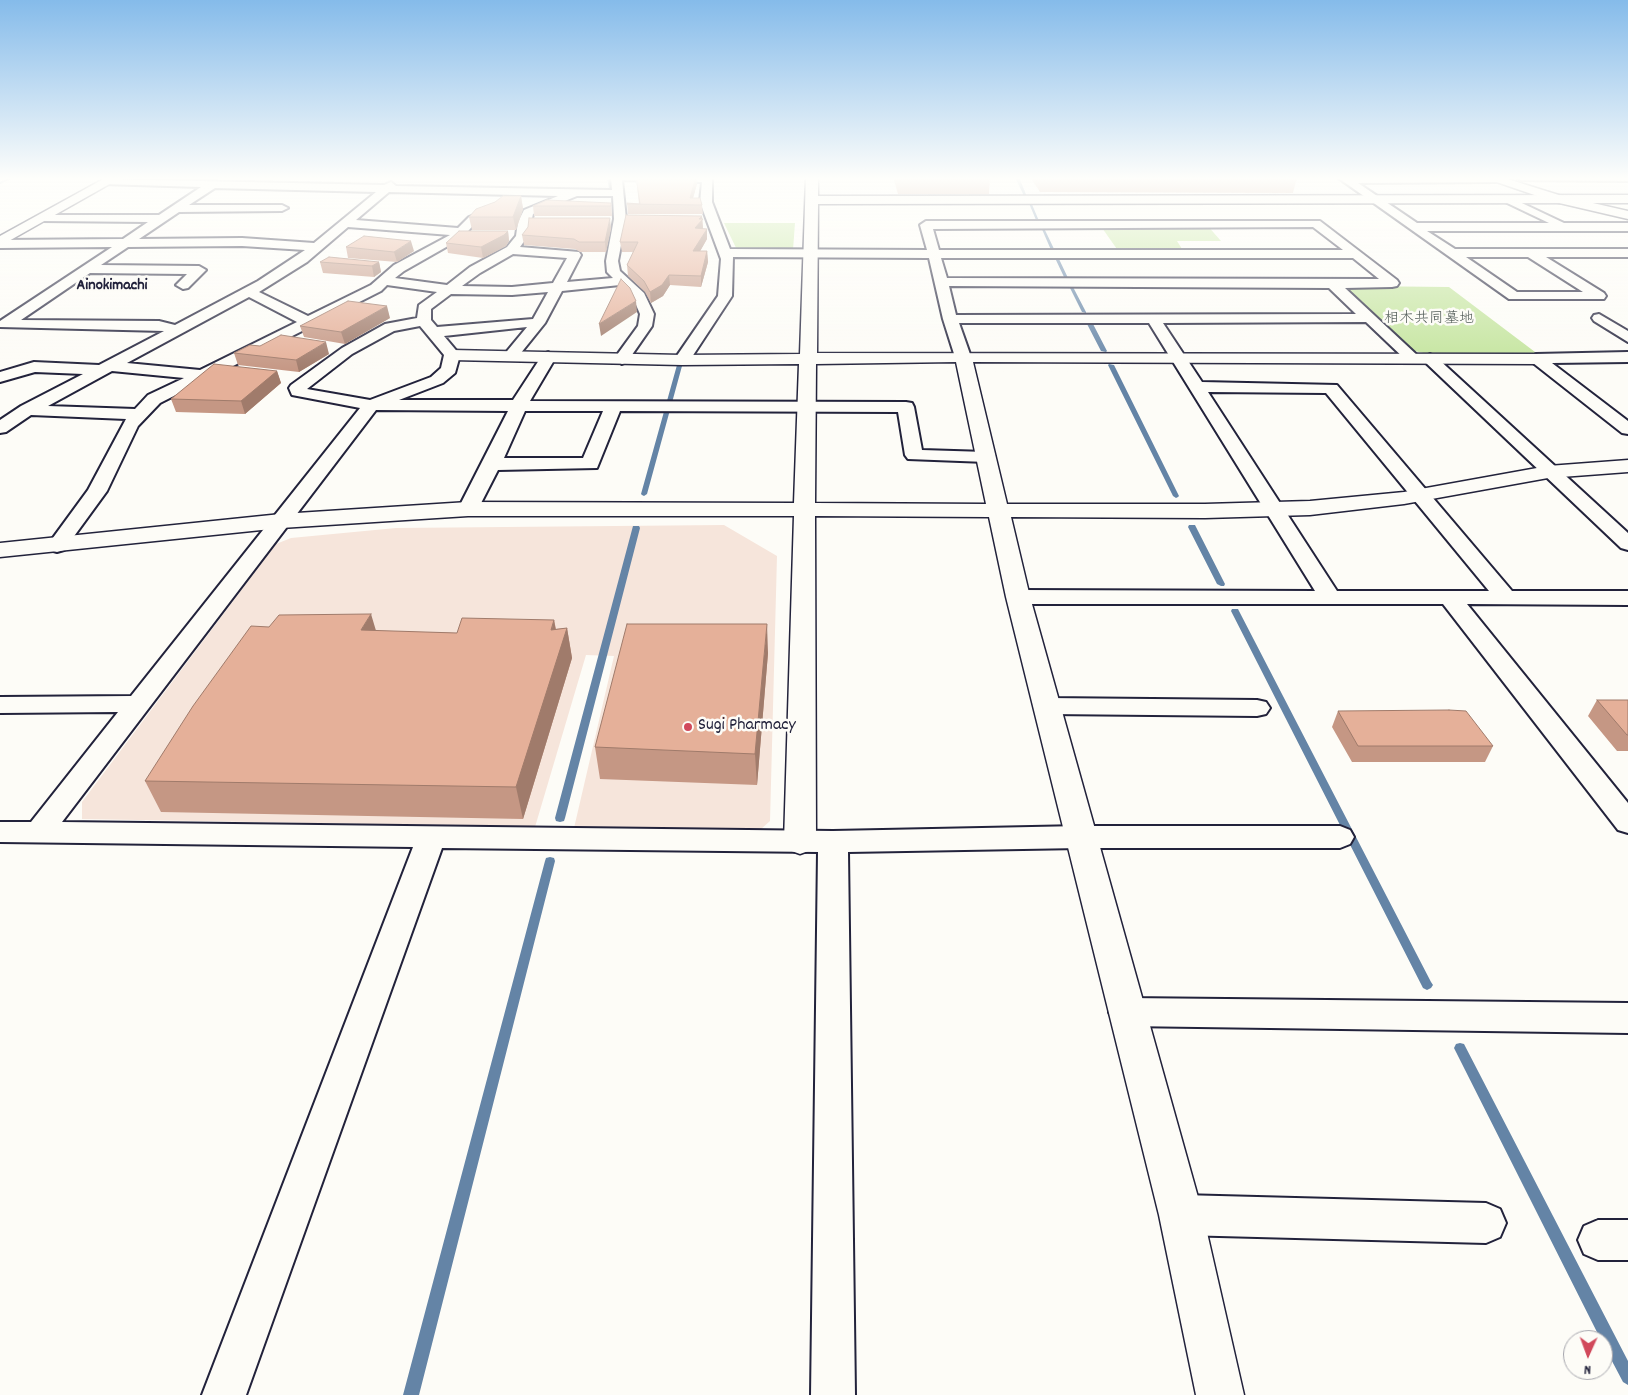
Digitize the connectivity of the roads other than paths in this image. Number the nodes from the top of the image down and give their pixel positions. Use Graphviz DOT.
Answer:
graph roads {
  1 [pos="230,242"];
  2 [pos="243,242"];
  3 [pos="329,242"];
  4 [pos="443,242"];
  5 [pos="517,242"];
  6 [pos="613,242"];
  7 [pos="719,242"];
  8 [pos="812,242"];
  9 [pos="931,242"];
  10 [pos="1341,242"];
  11 [pos="1436,242"];
  12 [pos="1591,242"];
  13 [pos="0,243"];
  14 [pos="125,243"];
  15 [pos="511,250"];
  16 [pos="724,253"];
  17 [pos="1452,253"];
  18 [pos="1531,253"];
  19 [pos="1610,253"];
  20 [pos="1628,253"];
  21 [pos="319,254"];
  22 [pos="812,254"];
  23 [pos="934,254"];
  24 [pos="1356,254"];
  25 [pos="1114,255"];
  26 [pos="1628,263"];
  27 [pos="88,269"];
  28 [pos="382,274"];
  29 [pos="623,281"];
  30 [pos="941,282"];
  31 [pos="1130,282"];
  32 [pos="1334,284"];
  33 [pos="183,285"];
  34 [pos="558,289"];
  35 [pos="449,290"];
  36 [pos="249,292"];
  37 [pos="950,318"];
  38 [pos="1153,318"];
  39 [pos="1368,318"];
  40 [pos="1624,318"];
  41 [pos="309,322"];
  42 [pos="538,323"];
  43 [pos="2,325"];
  44 [pos="429,326"];
  45 [pos="174,330"];
  46 [pos="1628,338"];
  47 [pos="275,339"];
  48 [pos="302,344"];
  49 [pos="329,348"];
  50 [pos="348,351"];
  51 [pos="452,355"];
  52 [pos="511,356"];
  53 [pos="548,357"];
  54 [pos="963,357"];
  55 [pos="1628,357"];
  56 [pos="1178,358"];
  57 [pos="622,359"];
  58 [pos="808,359"];
  59 [pos="1422,359"];
  60 [pos="1536,359"];
  61 [pos="682,360"];
  62 [pos="104,368"];
  63 [pos="212,372"];
  64 [pos="245,372"];
  65 [pos="282,376"];
  66 [pos="0,377"];
  67 [pos="309,380"];
  68 [pos="1197,387"];
  69 [pos="371,405"];
  70 [pos="519,405"];
  71 [pos="614,406"];
  72 [pos="806,406"];
  73 [pos="27,410"];
  74 [pos="140,414"];
  75 [pos="1,428"];
  76 [pos="1628,429"];
  77 [pos="986,456"];
  78 [pos="492,464"];
  79 [pos="1628,466"];
  80 [pos="1551,472"];
  81 [pos="1420,495"];
  82 [pos="468,509"];
  83 [pos="804,509"];
  84 [pos="998,509"];
  85 [pos="1274,509"];
  86 [pos="280,521"];
  87 [pos="1628,544"];
  88 [pos="57,546"];
  89 [pos="0,550"];
  90 [pos="1018,597"];
  91 [pos="1330,598"];
  92 [pos="1450,598"];
  93 [pos="1506,598"];
  94 [pos="1628,598"];
  95 [pos="138,704"];
  96 [pos="0,705"];
  97 [pos="1047,706"];
  98 [pos="1257,708"];
  99 [pos="1628,823"];
  100 [pos="0,832"];
  101 [pos="39,832"];
  102 [pos="431,837"];
  103 [pos="1081,837"];
  104 [pos="1340,837"];
  105 [pos="816,842"];
  106 [pos="1126,1012"];
  107 [pos="1628,1018"];
  108 [pos="1181,1216"];
  109 [pos="1486,1223"];
  110 [pos="224,1395"];
  111 [pos="832,1395"];
  112 [pos="1220,1395"];
  1 -- 14 [label="street"];
  2 -- 21 [label="street"];
  3 -- 21 [label="street"];
  4 -- 28 [label="street"];
  5 -- 15 [label="street"];
  6 -- 29 [label="street"];
  7 -- 16 [label="street"];
  8 -- 22 [label="street"];
  9 -- 23 [label="street"];
  10 -- 24 [label="street"];
  11 -- 17 [label="street"];
  12 -- 19 [label="street"];
  13 -- 14 [label="street"];
  14 -- 27 [label="street"];
  15 -- 34 [label="street"];
  15 -- 35 [label="street"];
  16 -- 22 [label="street"];
  16 -- 61 [label="street"];
  17 -- 18 [label="street"];
  17 -- 18 [label="street"];
  18 -- 19 [label="street"];
  19 -- 20 [label="street"];
  19 -- 26 [label="street"];
  21 -- 36 [label="street"];
  22 -- 23 [label="street"];
  22 -- 58 [label="street"];
  23 -- 25 [label="street"];
  23 -- 30 [label="street"];
  24 -- 25 [label="street"];
  24 -- 32 [label="street"];
  25 -- 31 [label="street"];
  27 -- 33 [label="street"];
  27 -- 43 [label="street"];
  28 -- 35 [label="street"];
  28 -- 41 [label="street"];
  29 -- 34 [label="street"];
  29 -- 57 [label="street"];
  30 -- 31 [label="street"];
  30 -- 37 [label="street"];
  31 -- 32 [label="street"];
  32 -- 39 [label="street"];
  34 -- 35 [label="street"];
  34 -- 42 [label="street"];
  35 -- 44 [label="street"];
  36 -- 41 [label="street"];
  36 -- 45 [label="street"];
  37 -- 38 [label="street"];
  37 -- 54 [label="street"];
  38 -- 39 [label="street"];
  38 -- 56 [label="street"];
  39 -- 59 [label="street"];
  40 -- 46 [label="street"];
  41 -- 47 [label="street"];
  42 -- 44 [label="street"];
  42 -- 52 [label="street"];
  43 -- 45 [label="street"];
  44 -- 50 [label="street"];
  44 -- 51 [label="street"];
  45 -- 62 [label="street"];
  47 -- 48 [label="street"];
  47 -- 63 [label="street"];
  49 -- 50 [label="street"];
  50 -- 67 [label="street"];
  51 -- 52 [label="street"];
  51 -- 69 [label="street"];
  52 -- 53 [label="street"];
  53 -- 57 [label="street"];
  53 -- 70 [label="street"];
  54 -- 56 [label="street"];
  54 -- 58 [label="street"];
  54 -- 77 [label="street"];
  55 -- 60 [label="street"];
  56 -- 59 [label="street"];
  56 -- 68 [label="street"];
  57 -- 61 [label="street"];
  58 -- 61 [label="street"];
  58 -- 72 [label="street"];
  59 -- 60 [label="street"];
  59 -- 80 [label="street"];
  60 -- 76 [label="street"];
  62 -- 63 [label="street"];
  62 -- 66 [label="street"];
  62 -- 73 [label="street"];
  63 -- 64 [label="street"];
  63 -- 74 [label="street"];
  65 -- 67 [label="street"];
  67 -- 69 [label="street"];
  68 -- 81 [label="street"];
  68 -- 85 [label="street"];
  69 -- 70 [label="street"];
  69 -- 86 [label="street"];
  70 -- 71 [label="street"];
  70 -- 78 [label="street"];
  71 -- 72 [label="street"];
  71 -- 78 [label="street"];
  72 -- 77 [label="street"];
  72 -- 83 [label="street"];
  73 -- 74 [label="street"];
  73 -- 75 [label="street"];
  74 -- 88 [label="street"];
  77 -- 84 [label="street"];
  78 -- 82 [label="street"];
  79 -- 80 [label="street"];
  80 -- 81 [label="street"];
  80 -- 87 [label="street"];
  81 -- 85 [label="street"];
  81 -- 93 [label="street"];
  82 -- 83 [label="street"];
  82 -- 86 [label="street"];
  83 -- 84 [label="street"];
  83 -- 105 [label="street"];
  84 -- 85 [label="street"];
  84 -- 90 [label="street"];
  85 -- 91 [label="street"];
  86 -- 88 [label="street"];
  86 -- 95 [label="street"];
  88 -- 89 [label="street"];
  90 -- 91 [label="street"];
  90 -- 97 [label="street"];
  91 -- 92 [label="street"];
  92 -- 93 [label="street"];
  92 -- 99 [label="street"];
  93 -- 94 [label="street"];
  95 -- 96 [label="street"];
  95 -- 101 [label="street"];
  97 -- 98 [label="street"];
  97 -- 103 [label="street"];
  100 -- 101 [label="street"];
  101 -- 102 [label="street"];
  102 -- 105 [label="street"];
  102 -- 110 [label="street"];
  103 -- 104 [label="street"];
  103 -- 105 [label="street"];
  103 -- 106 [label="street"];
  105 -- 111 [label="street"];
  106 -- 107 [label="street"];
  106 -- 108 [label="street"];
  108 -- 109 [label="street"];
  108 -- 112 [label="street"];
}
